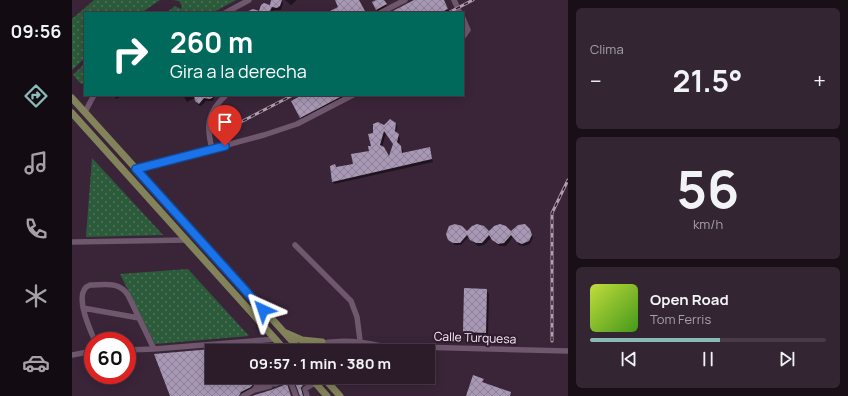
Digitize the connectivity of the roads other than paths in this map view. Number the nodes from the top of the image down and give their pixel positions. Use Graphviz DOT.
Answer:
graph roads {
  1 [pos="250,0"];
  2 [pos="405,0"];
  3 [pos="454,0"];
  4 [pos="227,12"];
  5 [pos="382,12"];
  6 [pos="460,12"];
  7 [pos="464,20"];
  8 [pos="464,36"];
  9 [pos="93,96"];
  10 [pos="225,96"];
  11 [pos="351,96"];
  12 [pos="72,98"];
  13 [pos="85,112"];
  14 [pos="72,113"];
  15 [pos="212,149"];
  16 [pos="136,169"];
  17 [pos="186,240"];
  18 [pos="72,242"];
  19 [pos="295,245"];
  20 [pos="83,308"];
  21 [pos="139,318"];
  22 [pos="283,331"];
  23 [pos="90,332"];
  24 [pos="276,339"];
  25 [pos="322,342"];
  26 [pos="280,344"];
  27 [pos="294,344"];
  28 [pos="317,344"];
  29 [pos="348,344"];
  30 [pos="361,344"];
  31 [pos="435,347"];
  32 [pos="154,349"];
  33 [pos="136,350"];
  34 [pos="568,351"];
  35 [pos="84,353"];
  36 [pos="72,355"];
  37 [pos="258,384"];
  38 [pos="276,384"];
  39 [pos="293,384"];
  40 [pos="309,384"];
  41 [pos="316,384"];
  42 [pos="330,384"];
  43 [pos="254,390"];
  44 [pos="243,396"];
  45 [pos="296,396"];
  46 [pos="307,396"];
  47 [pos="327,396"];
  48 [pos="340,396"];
  1 -- 4 [label="street"];
  2 -- 5 [label="street"];
  3 -- 6 [label="street"];
  7 -- 8 [label="street"];
  9 -- 13 [label="street"];
  10 -- 15 [label="street"];
  11 -- 15 [label="street"];
  12 -- 13 [label="main road"];
  13 -- 16 [label="main road"];
  14 -- 17 [label="main road"];
  15 -- 16 [label="street"];
  16 -- 22 [label="main road"];
  17 -- 18 [label="street"];
  17 -- 24 [label="main road"];
  19 -- 30 [label="street"];
  20 -- 21 [label="street"];
  20 -- 21 [label="street"];
  20 -- 23 [label="street"];
  21 -- 32 [label="street"];
  22 -- 25 [label="main road"];
  22 -- 27 [label="main road"];
  24 -- 26 [label="main road"];
  24 -- 32 [label="street"];
  25 -- 28 [label="street, Calle Turquesa"];
  25 -- 29 [label="street, Calle Turquesa"];
  31 -- 34 [label="street, Calle Turquesa"];
  32 -- 33 [label="street"];
  35 -- 36 [label="street"];
  37 -- 43 [label="street"];
  38 -- 43 [label="street"];
  39 -- 45 [label="street"];
  40 -- 46 [label="street"];
  41 -- 47 [label="main road"];
  42 -- 48 [label="main road"];
  43 -- 44 [label="street"];
}
